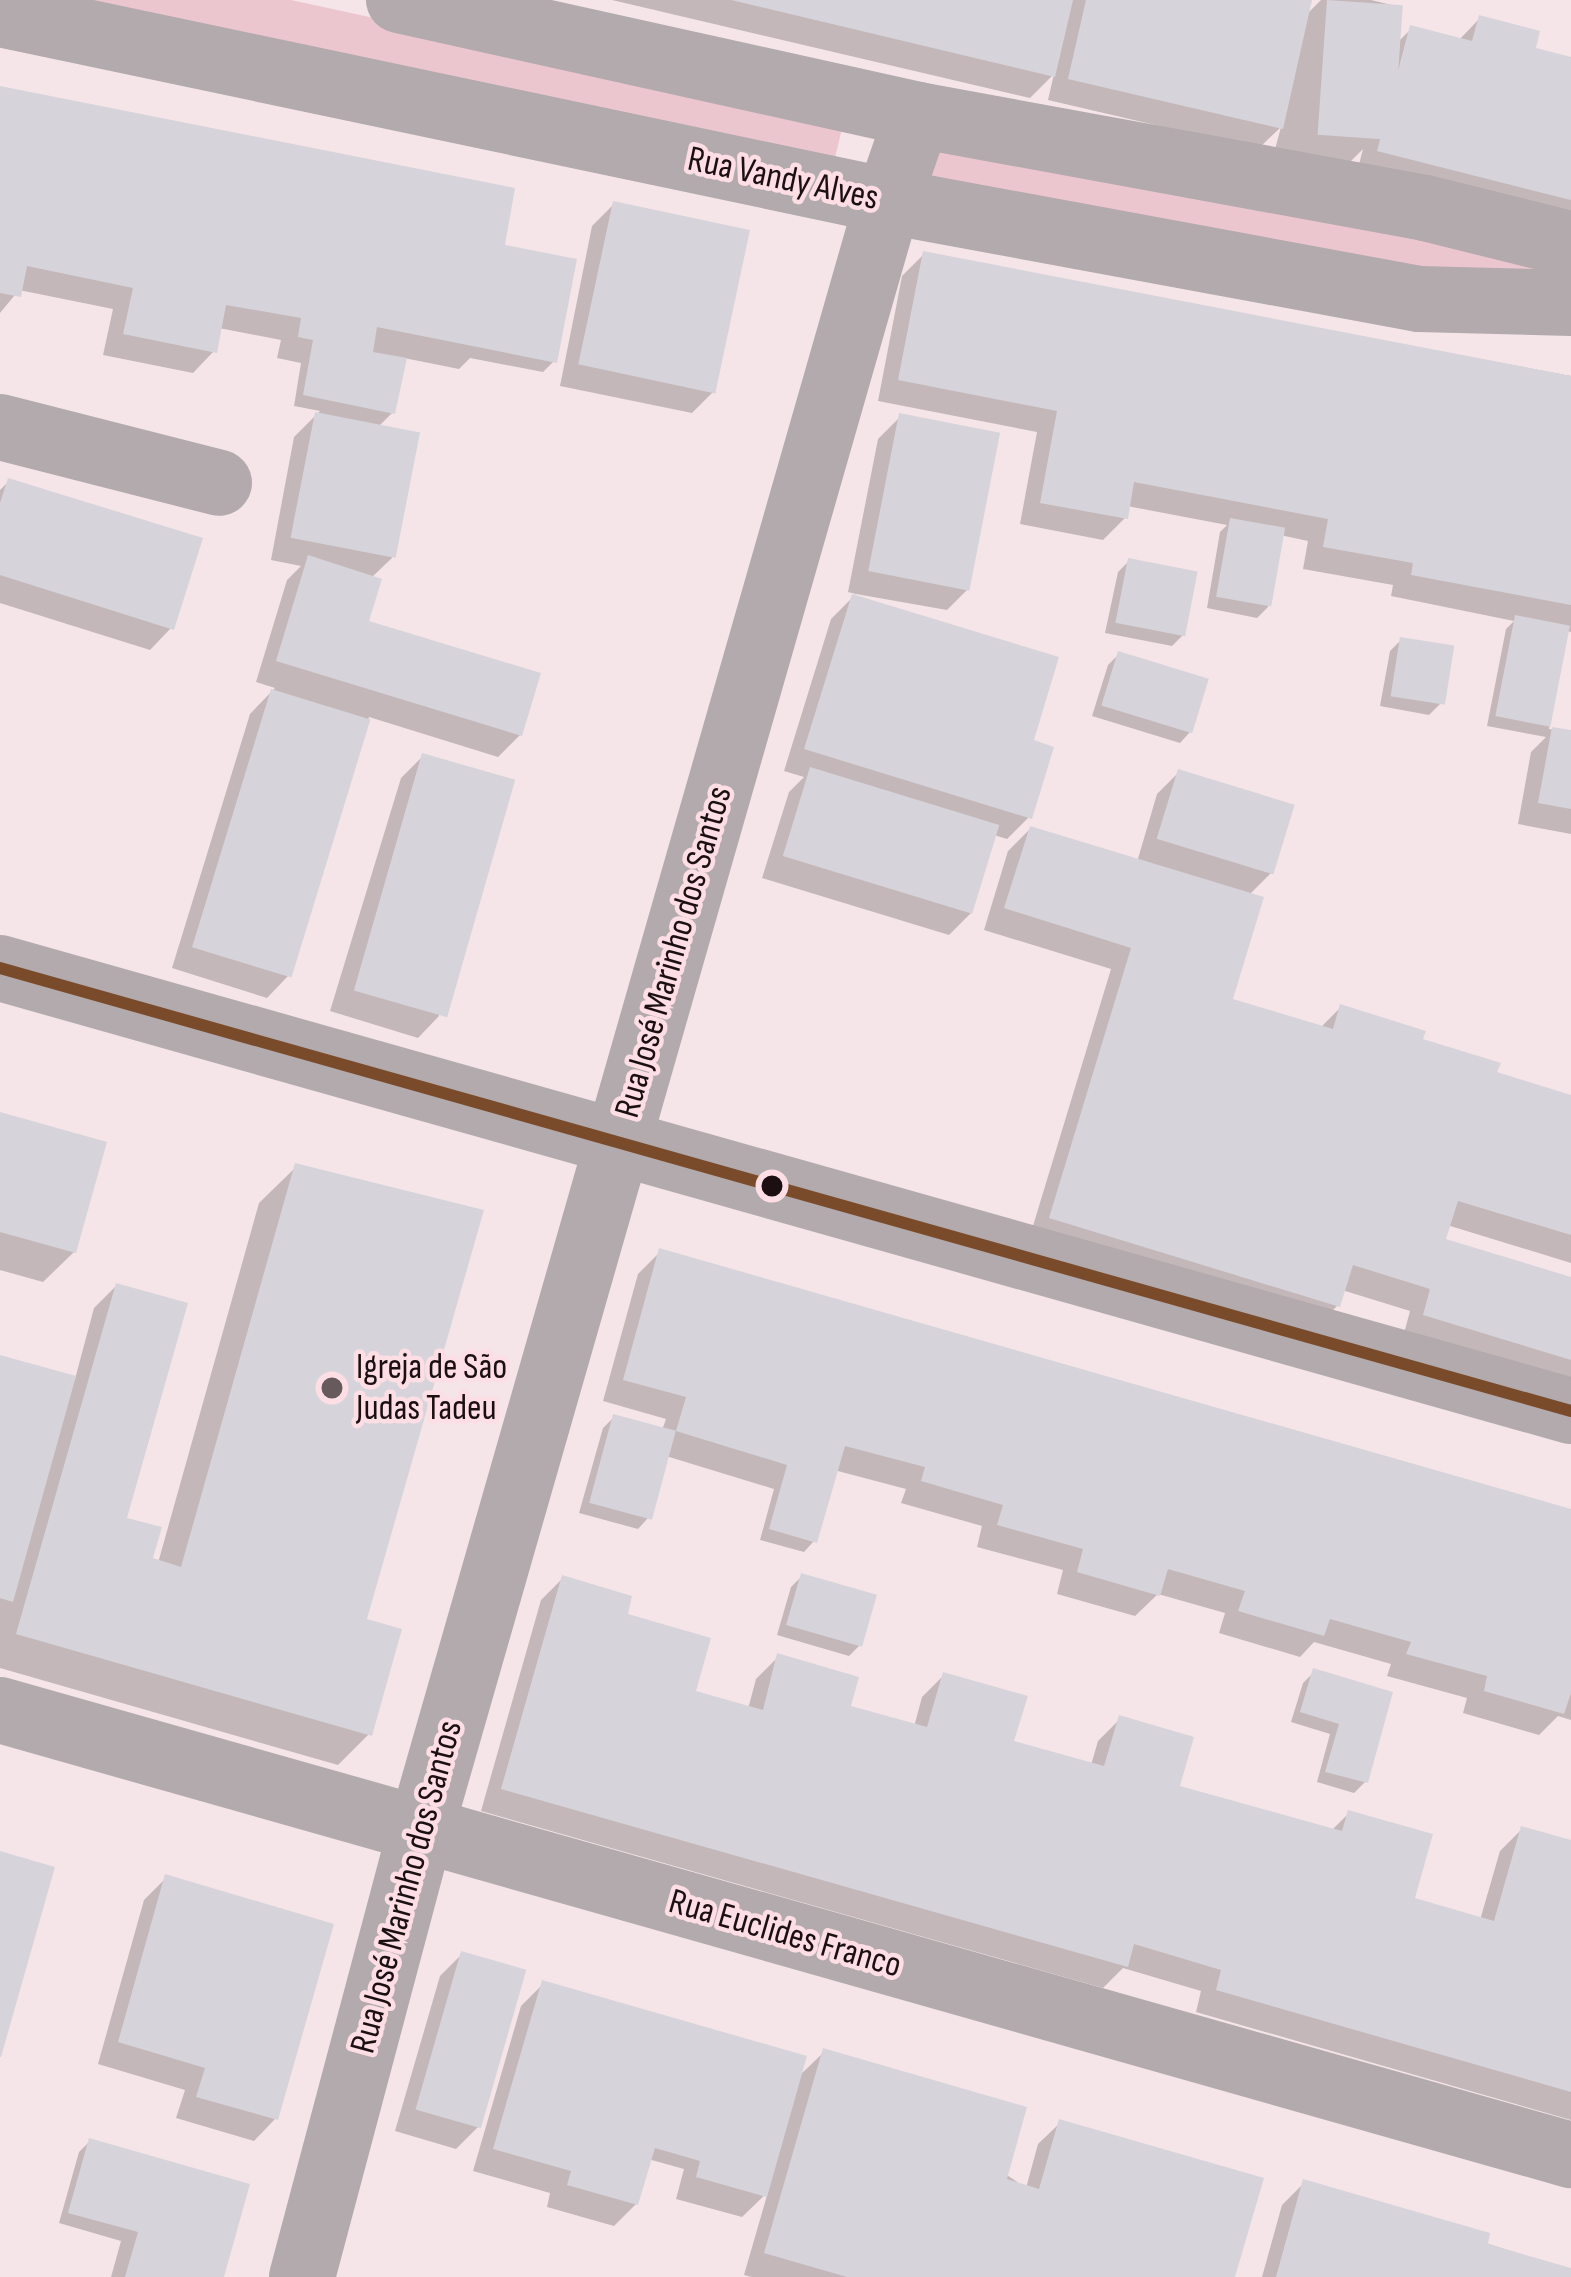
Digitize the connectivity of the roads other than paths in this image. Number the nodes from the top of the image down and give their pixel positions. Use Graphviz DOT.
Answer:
graph roads {
  1 [pos="399,0"];
  2 [pos="0,14"];
  3 [pos="918,116"];
  4 [pos="888,201"];
  5 [pos="1571,244"];
  6 [pos="1571,303"];
  7 [pos="0,427"];
  8 [pos="219,483"];
  9 [pos="0,968"];
  10 [pos="620,1142"];
  11 [pos="1571,1411"];
  12 [pos="0,1710"];
  13 [pos="419,1832"];
  14 [pos="1571,2155"];
  15 [pos="302,2277"];
  1 -- 3 [label="street"];
  2 -- 4 [label="street, Rua Vandy Alves"];
  3 -- 4 [label="street, Rua José Marinho dos Santos"];
  3 -- 5 [label="street"];
  4 -- 6 [label="street, Rua Vandy Alves"];
  4 -- 10 [label="street, Rua José Marinho dos Santos"];
  7 -- 8 [label="street"];
  9 -- 10 [label="street"];
  10 -- 11 [label="street"];
  10 -- 13 [label="street, Rua José Marinho dos Santos"];
  12 -- 13 [label="street, Rua Euclides Franco"];
  13 -- 14 [label="street, Rua Euclides Franco"];
  13 -- 15 [label="street, Rua José Marinho dos Santos"];
}
